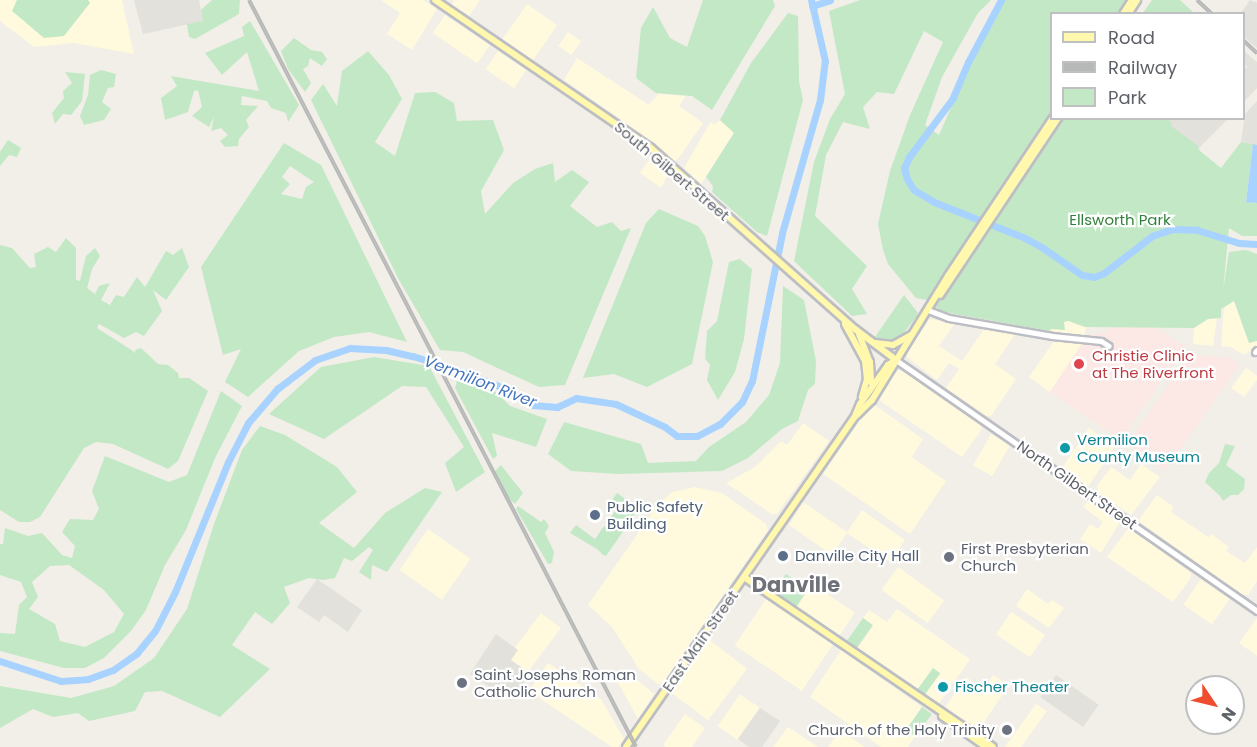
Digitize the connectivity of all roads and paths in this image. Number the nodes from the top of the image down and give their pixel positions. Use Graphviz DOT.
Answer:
graph roads {
  1 [pos="435,0"];
  2 [pos="1052,120"];
  3 [pos="1057,120"];
  4 [pos="1008,190"];
  5 [pos="928,310"];
  6 [pos="853,331"];
  7 [pos="911,335"];
  8 [pos="871,342"];
  9 [pos="1109,346"];
  10 [pos="896,360"];
  11 [pos="869,393"];
  12 [pos="860,404"];
  13 [pos="855,416"];
  14 [pos="744,577"];
  15 [pos="1257,611"];
  16 [pos="938,711"];
  17 [pos="626,747"];
  18 [pos="986,747"];
  19 [pos="993,747"];
  1 -- 6 [label="main road, South Gilbert Street"];
  2 -- 4 [label="main road"];
  3 -- 4 [label="main road"];
  4 -- 5 [label="main road"];
  5 -- 7 [label="main road"];
  5 -- 9 [label="main road"];
  6 -- 8 [label="main road, South Gilbert Street"];
  6 -- 11 [label="main road"];
  6 -- 12 [label="main road"];
  7 -- 8 [label="main road"];
  7 -- 10 [label="main road"];
  8 -- 10 [label="main road, South Gilbert Street"];
  10 -- 11 [label="main road, East Main Street"];
  10 -- 13 [label="main road, East Main Street"];
  10 -- 15 [label="main road, North Gilbert Street"];
  11 -- 12 [label="main road, East Main Street"];
  11 -- 13 [label="main road"];
  12 -- 13 [label="main road, East Main Street"];
  13 -- 14 [label="main road, East Main Street"];
  14 -- 16 [label="main road"];
  14 -- 17 [label="main road, East Main Street"];
  16 -- 18 [label="main road"];
  16 -- 19 [label="main road"];
}
